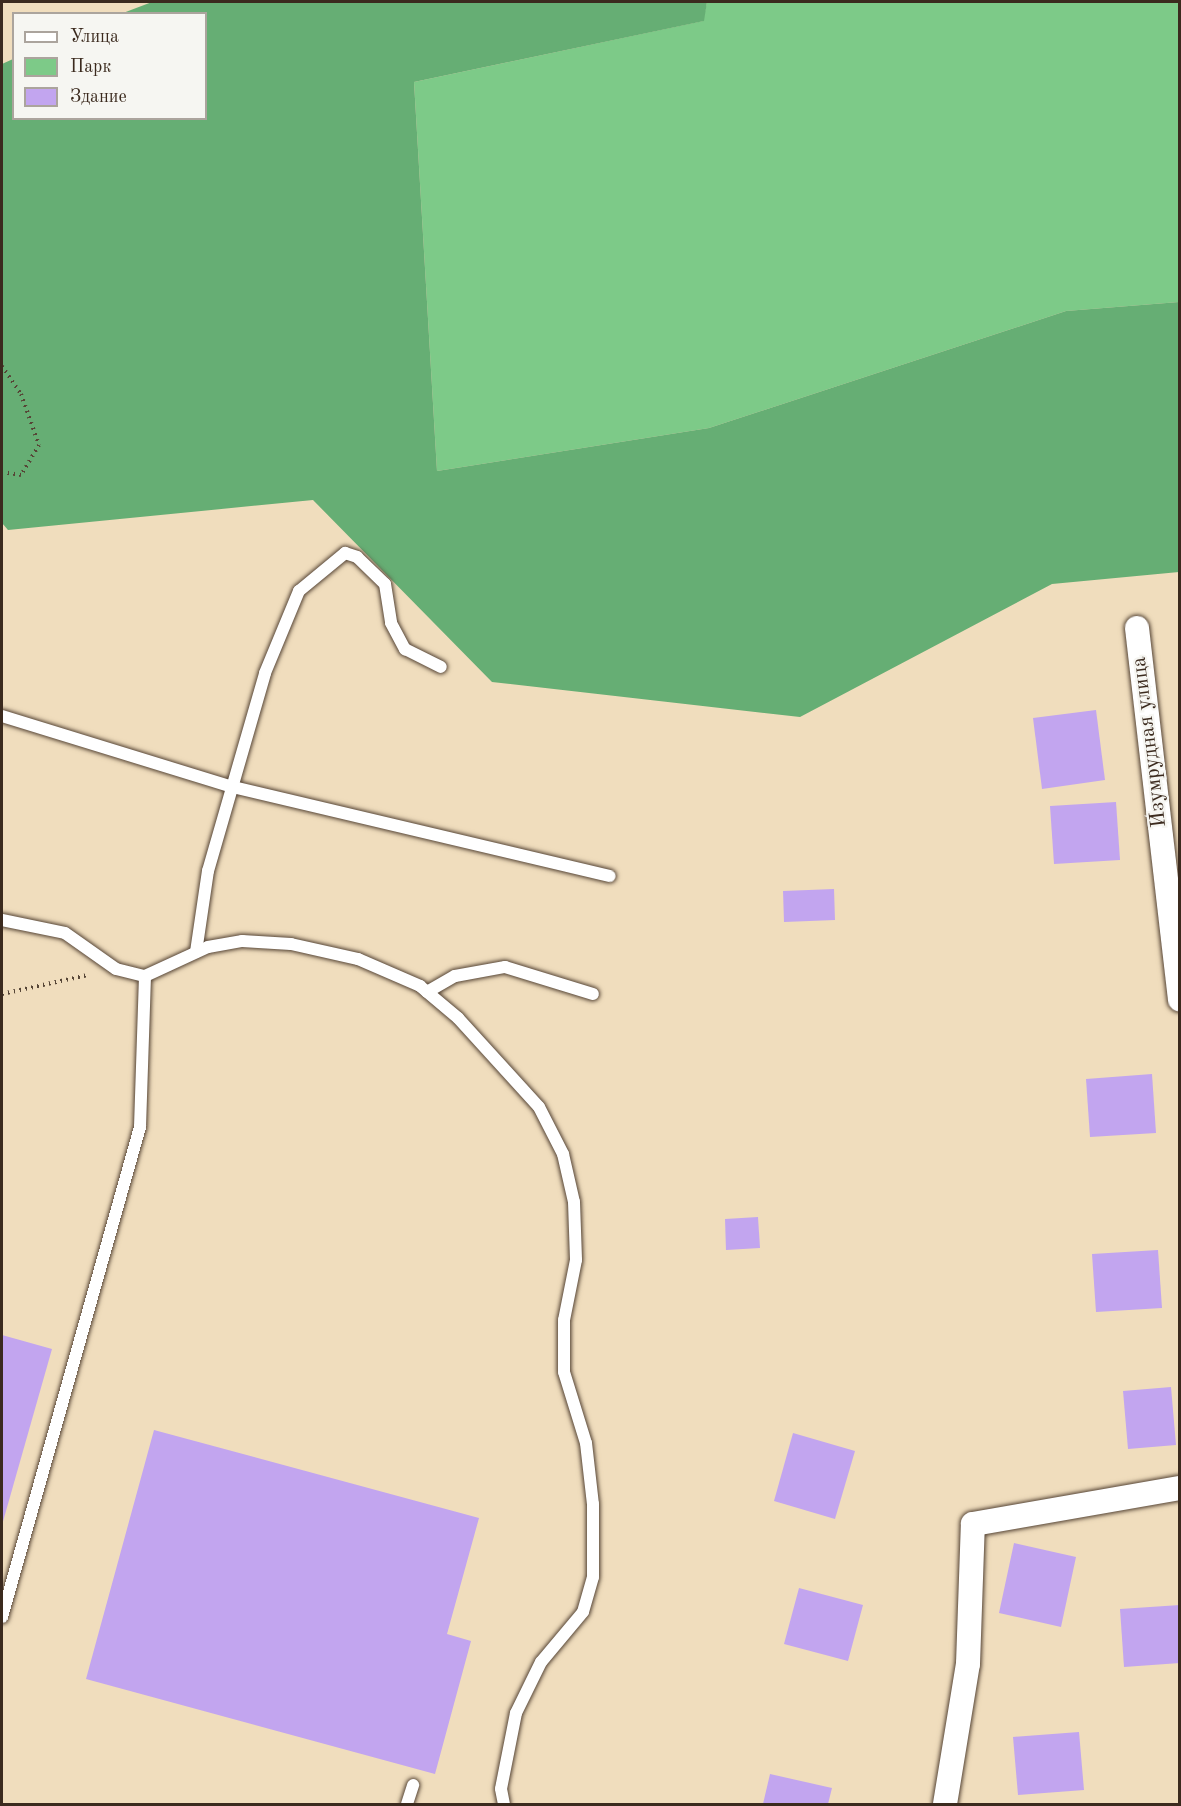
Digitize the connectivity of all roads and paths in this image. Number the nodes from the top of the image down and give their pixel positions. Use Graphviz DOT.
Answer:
graph roads {
  1 [pos="2,366"];
  2 [pos="2,472"];
  3 [pos="1137,628"];
  4 [pos="441,667"];
  5 [pos="2,716"];
  6 [pos="232,786"];
  7 [pos="610,876"];
  8 [pos="2,920"];
  9 [pos="196,952"];
  10 [pos="116,969"];
  11 [pos="145,976"];
  12 [pos="427,992"];
  13 [pos="2,994"];
  14 [pos="592,994"];
  15 [pos="1179,1000"];
  16 [pos="1179,1488"];
  17 [pos="2,1617"];
  18 [pos="413,1785"];
  19 [pos="407,1804"];
  20 [pos="504,1804"];
  21 [pos="945,1804"];
  1 -- 2 [label="path"];
  3 -- 15 [label="street, Изумрудная улица"];
  4 -- 6 [label="lane"];
  5 -- 6 [label="lane"];
  6 -- 7 [label="lane"];
  6 -- 9 [label="lane"];
  8 -- 10 [label="lane"];
  9 -- 11 [label="lane"];
  9 -- 12 [label="lane"];
  10 -- 11 [label="lane"];
  10 -- 13 [label="path"];
  11 -- 17 [label="lane"];
  12 -- 14 [label="lane"];
  12 -- 20 [label="lane"];
  16 -- 21 [label="street"];
  18 -- 19 [label="lane"];
}
